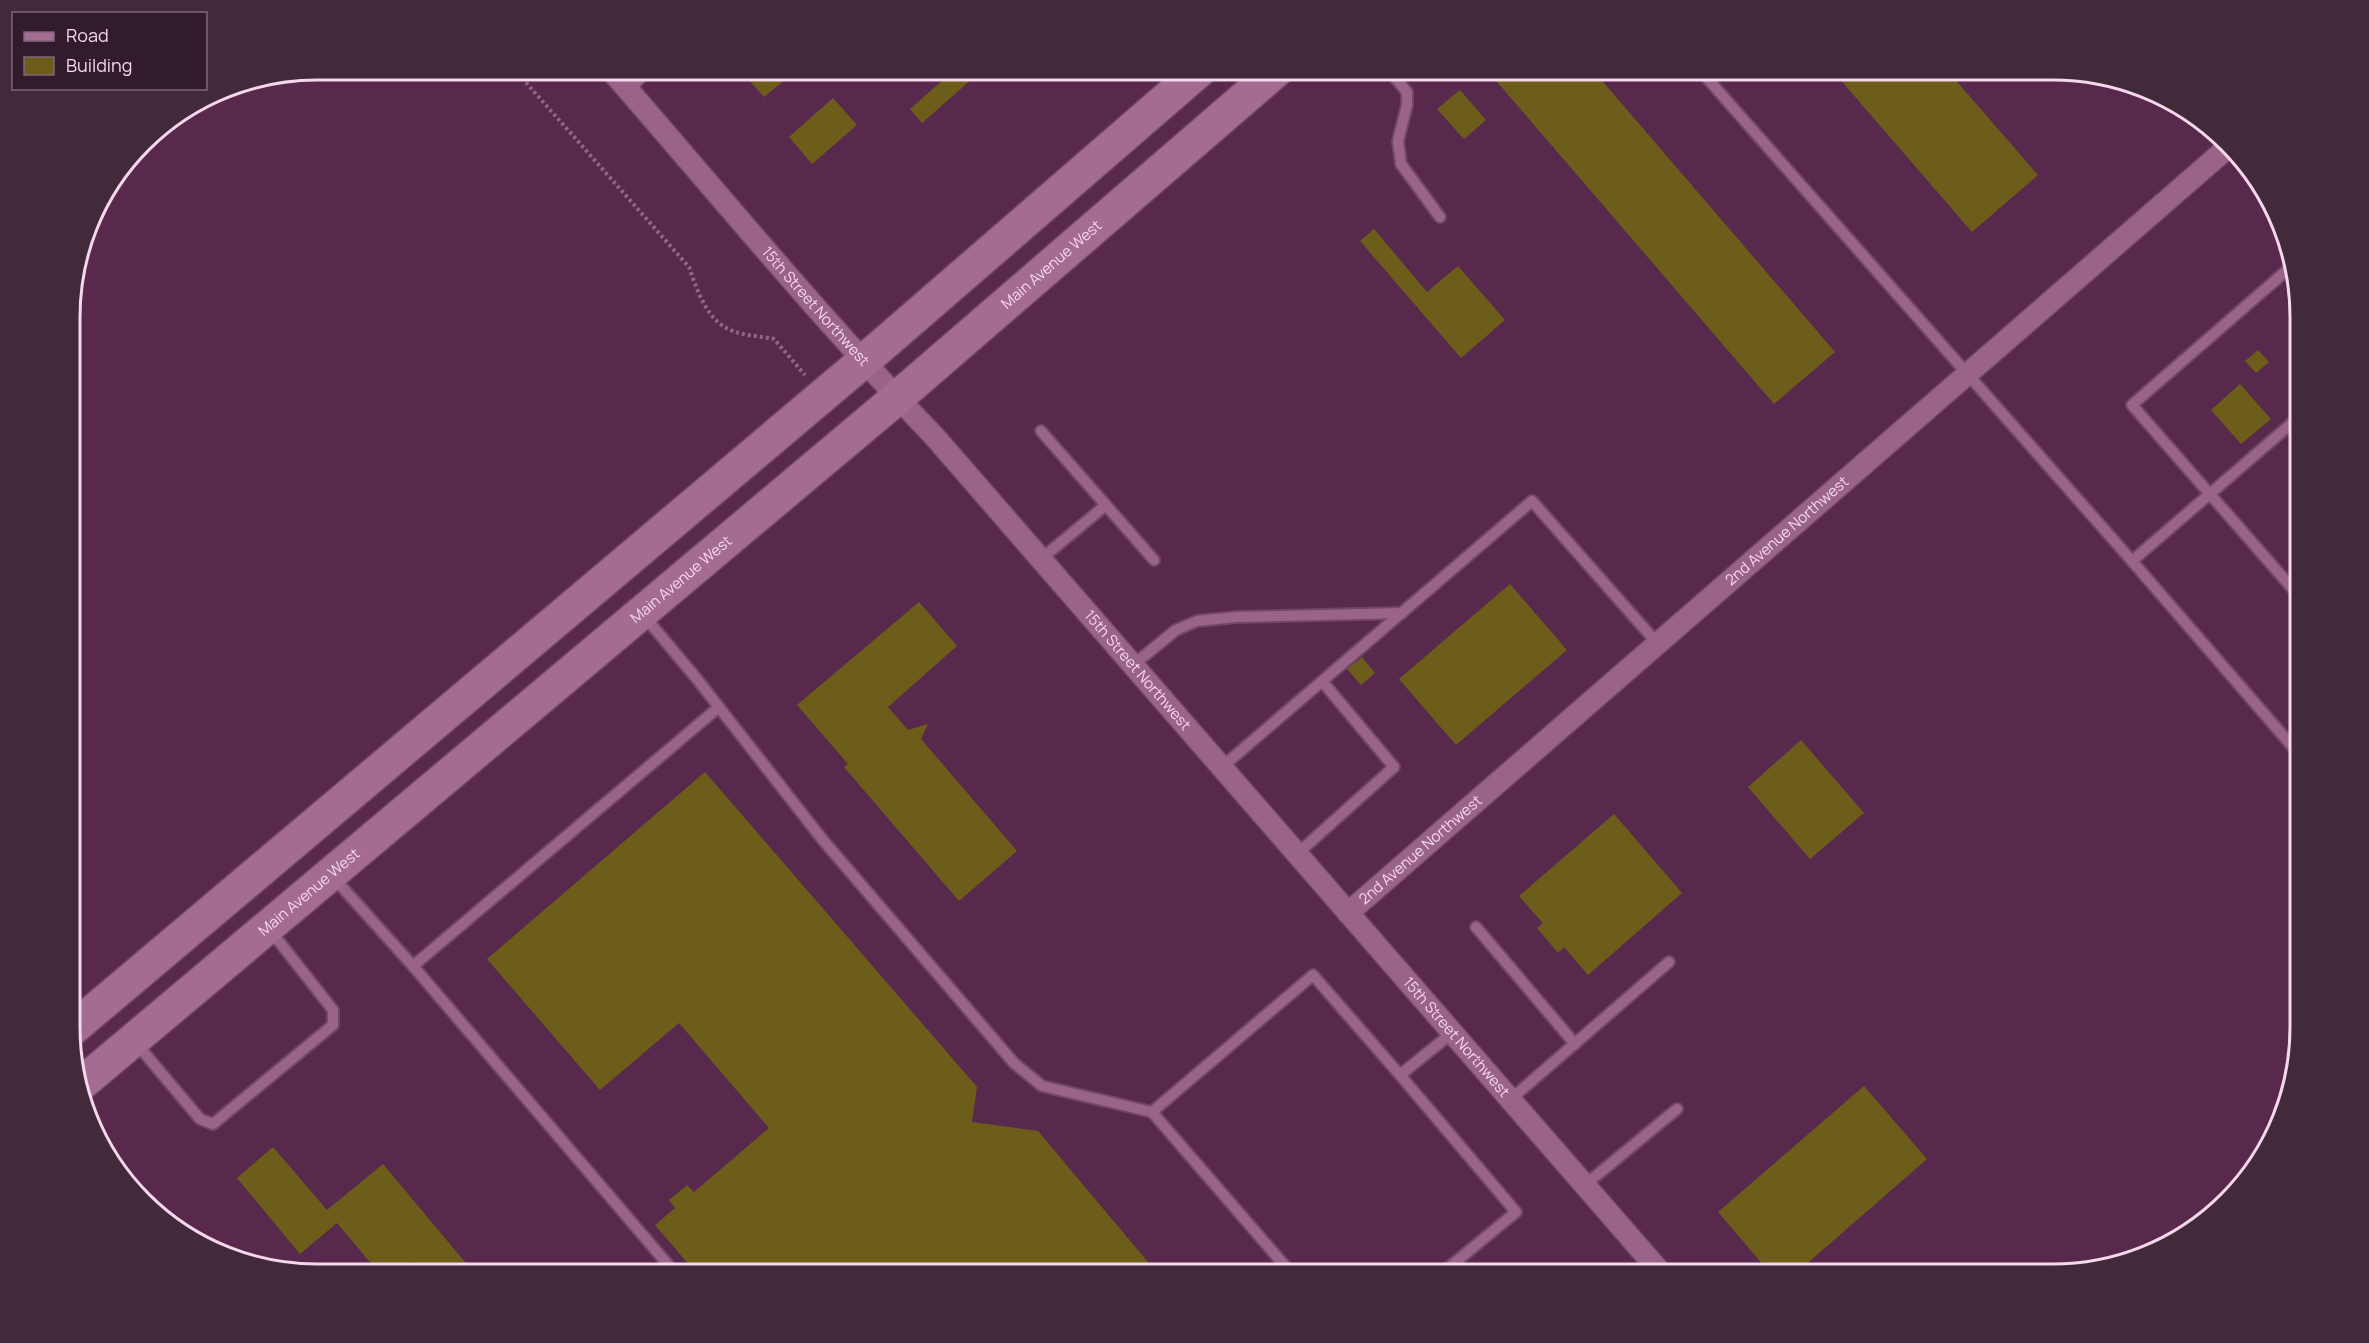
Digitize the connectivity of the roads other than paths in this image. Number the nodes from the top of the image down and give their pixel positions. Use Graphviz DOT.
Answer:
graph roads {
  1 [pos="620,80"];
  2 [pos="631,80"];
  3 [pos="1188,80"];
  4 [pos="1265,80"];
  5 [pos="1397,80"];
  6 [pos="1709,80"];
  7 [pos="625,86"];
  8 [pos="2223,152"];
  9 [pos="1440,217"];
  10 [pos="2285,272"];
  11 [pos="865,360"];
  12 [pos="1968,374"];
  13 [pos="897,398"];
  14 [pos="2290,426"];
  15 [pos="1041,431"];
  16 [pos="2210,494"];
  17 [pos="1106,505"];
  18 [pos="1041,560"];
  19 [pos="1154,560"];
  20 [pos="2132,561"];
  21 [pos="2290,585"];
  22 [pos="642,613"];
  23 [pos="1402,613"];
  24 [pos="1657,644"];
  25 [pos="1133,665"];
  26 [pos="1322,681"];
  27 [pos="719,707"];
  28 [pos="2290,743"];
  29 [pos="1222,768"];
  30 [pos="1297,854"];
  31 [pos="331,874"];
  32 [pos="1348,912"];
  33 [pos="268,927"];
  34 [pos="1476,927"];
  35 [pos="1669,962"];
  36 [pos="413,966"];
  37 [pos="80,1022"];
  38 [pos="1452,1033"];
  39 [pos="134,1040"];
  40 [pos="1575,1044"];
  41 [pos="1401,1075"];
  42 [pos="86,1080"];
  43 [pos="1510,1099"];
  44 [pos="1677,1109"];
  45 [pos="1152,1112"];
  46 [pos="1585,1185"];
  47 [pos="667,1264"];
  48 [pos="1283,1264"];
  49 [pos="1453,1264"];
  50 [pos="1653,1264"];
  1 -- 7 [label="street, 15th Street Northwest"];
  2 -- 7 [label="street"];
  3 -- 11 [label="main road"];
  4 -- 13 [label="main road, Main Avenue West"];
  5 -- 9 [label="lane"];
  6 -- 12 [label="lane"];
  7 -- 11 [label="street, 15th Street Northwest"];
  8 -- 12 [label="street, 2nd Avenue Northwest"];
  10 -- 16 [label="lane"];
  11 -- 13 [label="street, 15th Street Northwest"];
  11 -- 37 [label="main road"];
  12 -- 20 [label="lane"];
  12 -- 24 [label="street, 2nd Avenue Northwest"];
  13 -- 18 [label="street, 15th Street Northwest"];
  13 -- 22 [label="main road, Main Avenue West"];
  14 -- 16 [label="lane"];
  15 -- 17 [label="lane"];
  16 -- 20 [label="lane"];
  16 -- 21 [label="lane"];
  17 -- 18 [label="lane"];
  17 -- 19 [label="lane"];
  18 -- 25 [label="street, 15th Street Northwest"];
  20 -- 28 [label="lane"];
  22 -- 27 [label="lane"];
  22 -- 31 [label="main road, Main Avenue West"];
  23 -- 24 [label="lane"];
  23 -- 25 [label="lane"];
  23 -- 26 [label="lane"];
  24 -- 32 [label="street, 2nd Avenue Northwest"];
  25 -- 29 [label="street, 15th Street Northwest"];
  26 -- 29 [label="lane"];
  26 -- 30 [label="lane"];
  27 -- 36 [label="lane"];
  27 -- 45 [label="lane"];
  29 -- 30 [label="street, 15th Street Northwest"];
  30 -- 32 [label="street, 15th Street Northwest"];
  31 -- 33 [label="main road, Main Avenue West"];
  31 -- 36 [label="lane"];
  32 -- 38 [label="street, 15th Street Northwest"];
  33 -- 39 [label="main road, Main Avenue West"];
  33 -- 39 [label="lane"];
  34 -- 40 [label="lane"];
  35 -- 40 [label="lane"];
  36 -- 47 [label="lane"];
  38 -- 41 [label="lane"];
  38 -- 43 [label="street, 15th Street Northwest"];
  39 -- 42 [label="main road, Main Avenue West"];
  40 -- 43 [label="lane"];
  41 -- 45 [label="lane"];
  41 -- 49 [label="lane"];
  43 -- 46 [label="street, 15th Street Northwest"];
  44 -- 46 [label="lane"];
  45 -- 48 [label="lane"];
  46 -- 50 [label="street, 15th Street Northwest"];
}
